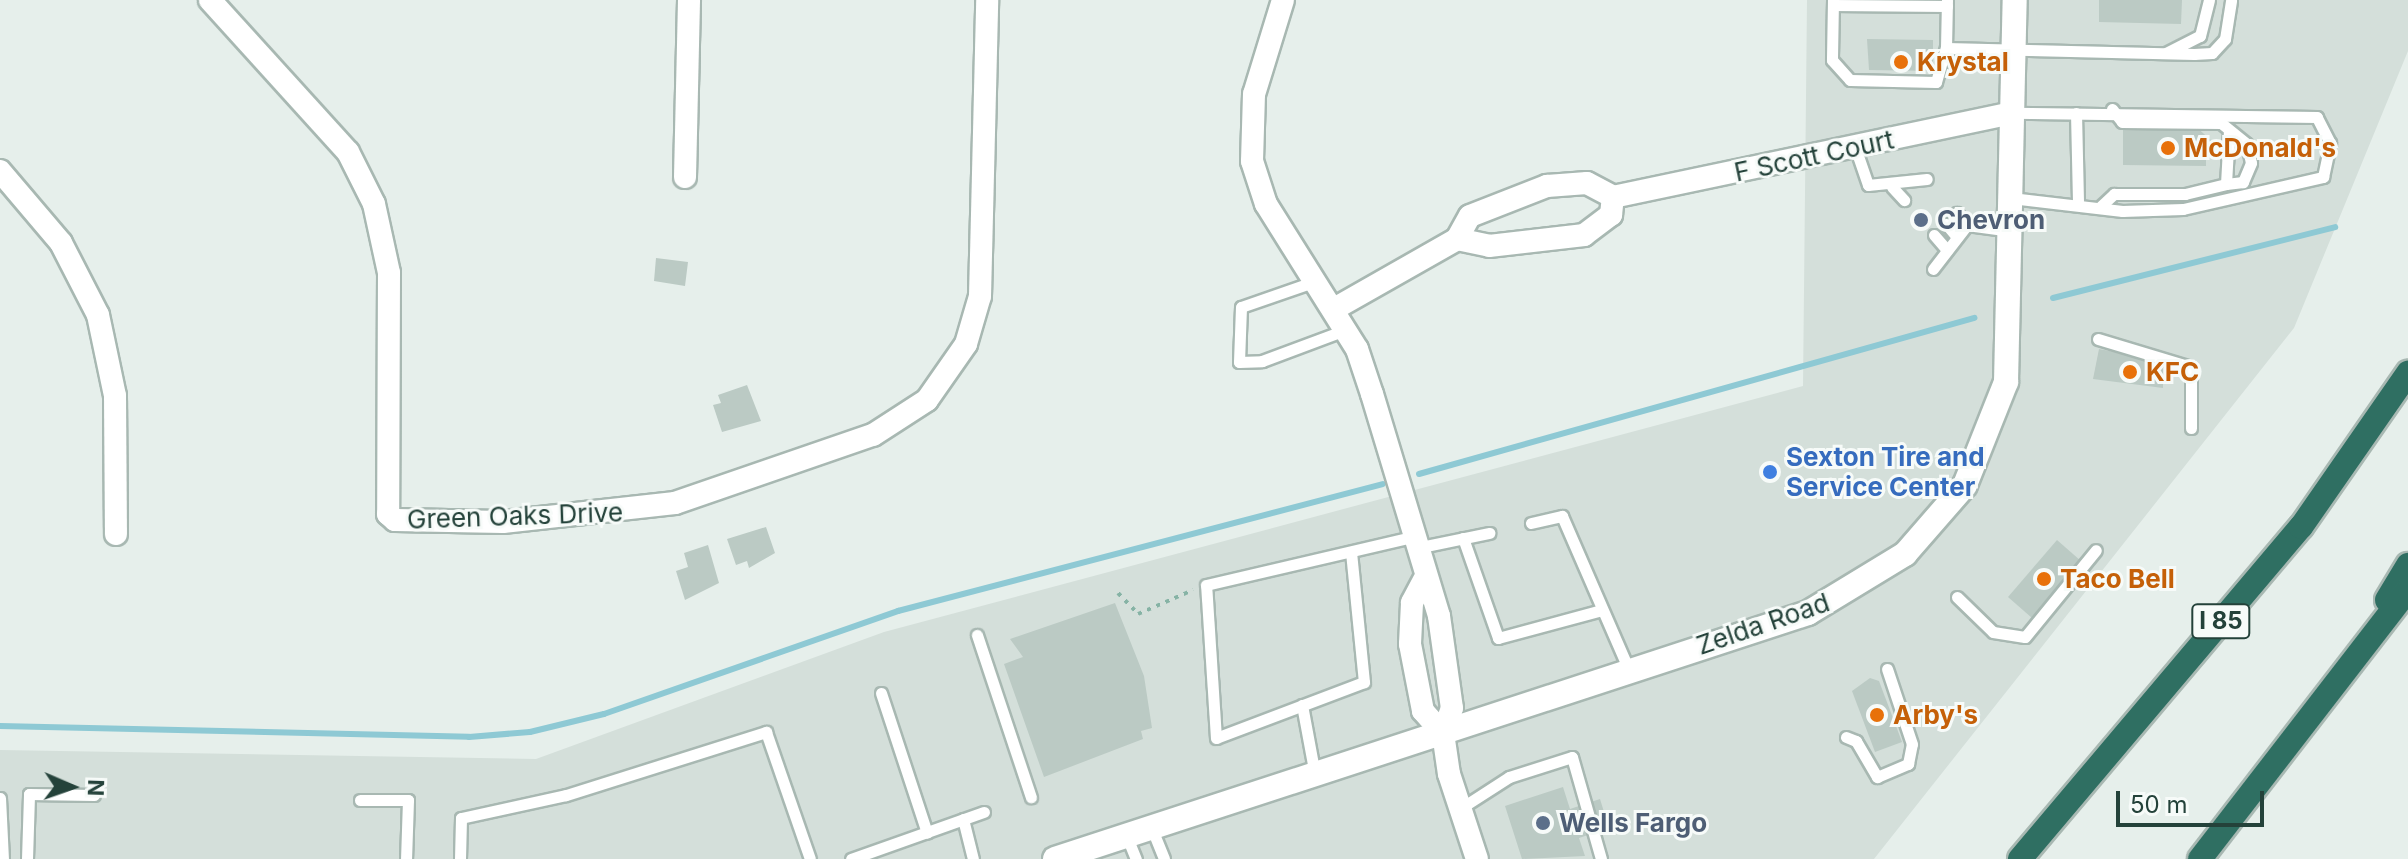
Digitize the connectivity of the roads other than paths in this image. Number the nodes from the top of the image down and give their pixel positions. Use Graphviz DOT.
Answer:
graph roads {
  1 [pos="210,0"];
  2 [pos="689,0"];
  3 [pos="987,0"];
  4 [pos="1283,0"];
  5 [pos="2015,0"];
  6 [pos="2209,0"];
  7 [pos="2231,0"];
  8 [pos="1833,3"];
  9 [pos="1947,3"];
  10 [pos="1946,48"];
  11 [pos="2014,48"];
  12 [pos="2166,53"];
  13 [pos="2112,109"];
  14 [pos="2013,113"];
  15 [pos="2076,113"];
  16 [pos="2229,131"];
  17 [pos="1855,147"];
  18 [pos="0,171"];
  19 [pos="685,177"];
  20 [pos="1927,179"];
  21 [pos="2226,184"];
  22 [pos="1892,187"];
  23 [pos="1613,197"];
  24 [pos="2011,198"];
  25 [pos="1904,200"];
  26 [pos="2078,201"];
  27 [pos="2101,206"];
  28 [pos="1957,213"];
  29 [pos="1946,224"];
  30 [pos="1967,225"];
  31 [pos="2011,231"];
  32 [pos="1934,235"];
  33 [pos="1957,237"];
  34 [pos="1457,239"];
  35 [pos="1947,250"];
  36 [pos="1933,269"];
  37 [pos="1318,280"];
  38 [pos="1334,309"];
  39 [pos="1346,329"];
  40 [pos="2098,339"];
  41 [pos="2408,373"];
  42 [pos="2191,428"];
  43 [pos="1531,523"];
  44 [pos="1489,533"];
  45 [pos="116,534"];
  46 [pos="1463,538"];
  47 [pos="1414,543"];
  48 [pos="2096,550"];
  49 [pos="1351,552"];
  50 [pos="2408,565"];
  51 [pos="1424,580"];
  52 [pos="2408,590"];
  53 [pos="1957,597"];
  54 [pos="1602,610"];
  55 [pos="977,635"];
  56 [pos="1628,668"];
  57 [pos="1887,669"];
  58 [pos="881,693"];
  59 [pos="2330,695"];
  60 [pos="1302,705"];
  61 [pos="1443,733"];
  62 [pos="1846,737"];
  63 [pos="1315,776"];
  64 [pos="94,795"];
  65 [pos="1031,797"];
  66 [pos="0,798"];
  67 [pos="360,800"];
  68 [pos="1461,808"];
  69 [pos="984,812"];
  70 [pos="963,819"];
  71 [pos="1152,829"];
  72 [pos="927,833"];
  73 [pos="1132,848"];
  74 [pos="3,859"];
  75 [pos="27,859"];
  76 [pos="406,859"];
  77 [pos="460,859"];
  78 [pos="810,859"];
  79 [pos="851,859"];
  80 [pos="973,859"];
  81 [pos="1055,859"];
  82 [pos="1164,859"];
  83 [pos="1477,859"];
  84 [pos="1601,859"];
  85 [pos="2020,859"];
  86 [pos="2200,859"];
  1 -- 3 [label="street, Green Oaks Drive"];
  2 -- 19 [label="street"];
  4 -- 37 [label="street"];
  5 -- 11 [label="main road, Zelda Road"];
  6 -- 12 [label="lane"];
  7 -- 12 [label="lane"];
  8 -- 9 [label="lane"];
  8 -- 10 [label="lane"];
  9 -- 10 [label="lane"];
  10 -- 11 [label="lane"];
  11 -- 12 [label="lane"];
  11 -- 14 [label="main road, Zelda Road"];
  13 -- 15 [label="lane"];
  13 -- 16 [label="lane"];
  13 -- 27 [label="lane"];
  14 -- 15 [label="lane"];
  14 -- 17 [label="street, F Scott Court"];
  14 -- 24 [label="main road, Zelda Road"];
  15 -- 26 [label="lane"];
  16 -- 21 [label="lane"];
  16 -- 21 [label="lane"];
  17 -- 22 [label="lane"];
  17 -- 23 [label="street, F Scott Court"];
  18 -- 45 [label="street"];
  20 -- 22 [label="lane"];
  21 -- 27 [label="lane"];
  22 -- 25 [label="lane"];
  23 -- 34 [label="street"];
  23 -- 34 [label="street"];
  24 -- 26 [label="lane"];
  24 -- 31 [label="main road, Zelda Road"];
  26 -- 27 [label="lane"];
  28 -- 30 [label="lane"];
  29 -- 33 [label="lane"];
  30 -- 31 [label="lane"];
  30 -- 33 [label="lane"];
  31 -- 56 [label="main road, Zelda Road"];
  32 -- 35 [label="lane"];
  33 -- 35 [label="lane"];
  34 -- 38 [label="street"];
  35 -- 36 [label="lane"];
  37 -- 38 [label="street"];
  37 -- 39 [label="lane"];
  38 -- 39 [label="street"];
  39 -- 47 [label="street"];
  40 -- 42 [label="lane"];
  41 -- 85 [label="highway, I 85"];
  43 -- 54 [label="lane"];
  44 -- 46 [label="lane"];
  46 -- 47 [label="lane"];
  46 -- 54 [label="lane"];
  47 -- 49 [label="lane"];
  47 -- 51 [label="street"];
  48 -- 53 [label="lane"];
  49 -- 60 [label="lane"];
  49 -- 60 [label="lane"];
  50 -- 59 [label="highway"];
  51 -- 61 [label="street"];
  51 -- 61 [label="street"];
  52 -- 59 [label="highway"];
  54 -- 56 [label="lane"];
  55 -- 65 [label="lane"];
  56 -- 61 [label="main road, Zelda Road"];
  57 -- 62 [label="lane"];
  58 -- 72 [label="lane"];
  59 -- 86 [label="highway"];
  60 -- 63 [label="lane"];
  61 -- 63 [label="main road, Zelda Road"];
  61 -- 68 [label="street"];
  63 -- 71 [label="main road, Zelda Road"];
  64 -- 75 [label="lane"];
  66 -- 74 [label="lane"];
  67 -- 76 [label="lane"];
  68 -- 83 [label="street"];
  68 -- 84 [label="lane"];
  69 -- 70 [label="lane"];
  70 -- 72 [label="lane"];
  70 -- 80 [label="lane"];
  71 -- 73 [label="main road, Zelda Road"];
  71 -- 82 [label="lane"];
  72 -- 79 [label="lane"];
  73 -- 81 [label="main road, Zelda Road"];
  77 -- 78 [label="lane"];
}
